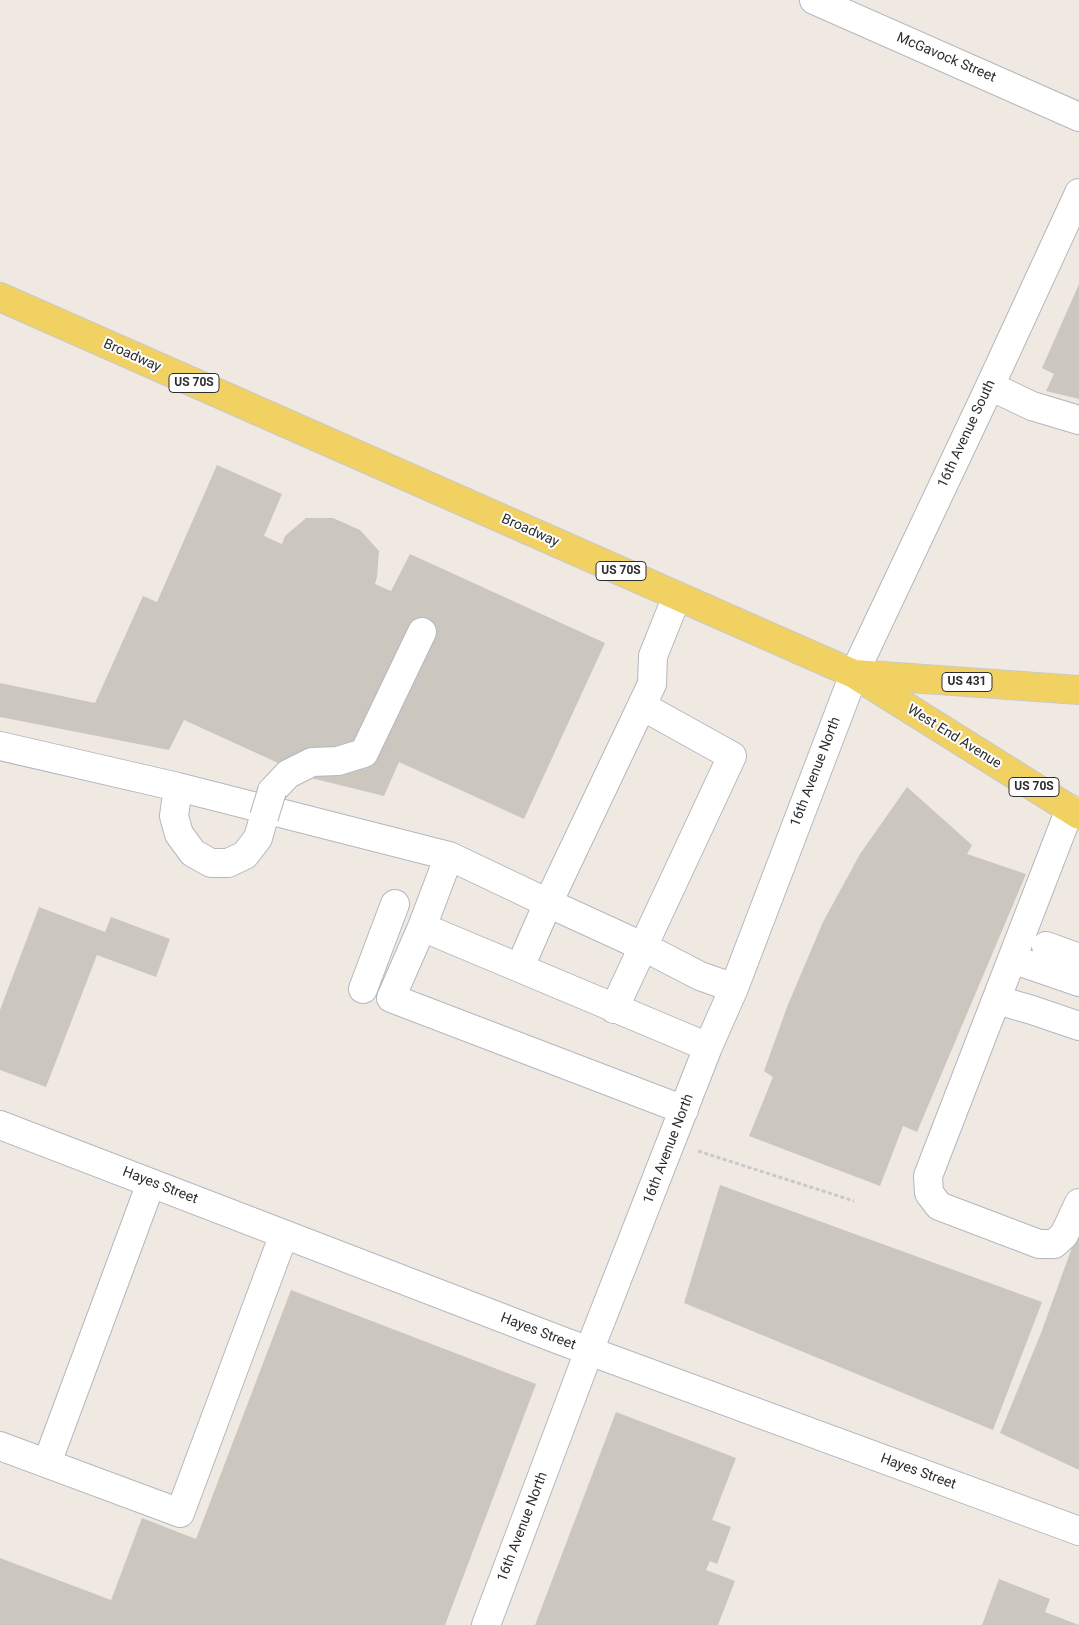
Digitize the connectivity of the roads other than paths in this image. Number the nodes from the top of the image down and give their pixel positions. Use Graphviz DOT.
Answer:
graph roads {
  1 [pos="814,0"];
  2 [pos="1079,117"];
  3 [pos="1079,193"];
  4 [pos="0,297"];
  5 [pos="990,386"];
  6 [pos="1079,420"];
  7 [pos="677,596"];
  8 [pos="422,632"];
  9 [pos="854,674"];
  10 [pos="1079,690"];
  11 [pos="642,706"];
  12 [pos="0,746"];
  13 [pos="178,786"];
  14 [pos="1074,812"];
  15 [pos="449,856"];
  16 [pos="548,903"];
  17 [pos="395,904"];
  18 [pos="422,927"];
  19 [pos="1046,946"];
  20 [pos="644,947"];
  21 [pos="1079,958"];
  22 [pos="1012,959"];
  23 [pos="520,967"];
  24 [pos="1079,982"];
  25 [pos="363,988"];
  26 [pos="734,988"];
  27 [pos="997,1000"];
  28 [pos="614,1009"];
  29 [pos="1079,1026"];
  30 [pos="708,1047"];
  31 [pos="684,1110"];
  32 [pos="0,1125"];
  33 [pos="151,1183"];
  34 [pos="1079,1203"];
  35 [pos="284,1234"];
  36 [pos="589,1351"];
  37 [pos="0,1446"];
  38 [pos="47,1463"];
  39 [pos="1079,1531"];
  40 [pos="486,1625"];
  1 -- 2 [label="street, McGavock Street"];
  3 -- 5 [label="street, 16th Avenue South"];
  4 -- 7 [label="main road, Broadway / US 70S"];
  5 -- 6 [label="street"];
  5 -- 9 [label="street, 16th Avenue South"];
  7 -- 9 [label="main road, Broadway / US 70S"];
  7 -- 11 [label="street"];
  8 -- 13 [label="street, bridge"];
  9 -- 10 [label="main road, Broadway / US 431"];
  9 -- 14 [label="main road, West End Avenue / US 70S"];
  9 -- 26 [label="street, 16th Avenue North"];
  11 -- 16 [label="street"];
  11 -- 20 [label="street"];
  12 -- 13 [label="street"];
  13 -- 15 [label="street"];
  14 -- 22 [label="street"];
  15 -- 16 [label="street"];
  15 -- 18 [label="street"];
  16 -- 20 [label="street"];
  16 -- 23 [label="street"];
  17 -- 25 [label="street"];
  18 -- 23 [label="street"];
  18 -- 31 [label="street"];
  19 -- 21 [label="street"];
  20 -- 26 [label="street"];
  20 -- 28 [label="street"];
  22 -- 24 [label="street"];
  22 -- 27 [label="street"];
  23 -- 28 [label="street"];
  26 -- 30 [label="street, 16th Avenue North"];
  27 -- 29 [label="street"];
  27 -- 34 [label="street"];
  28 -- 30 [label="street"];
  30 -- 31 [label="street, 16th Avenue North"];
  31 -- 36 [label="street, 16th Avenue North"];
  32 -- 33 [label="street, Hayes Street"];
  33 -- 35 [label="street, Hayes Street"];
  33 -- 38 [label="street"];
  35 -- 36 [label="street, Hayes Street"];
  35 -- 38 [label="street"];
  36 -- 39 [label="street, Hayes Street"];
  36 -- 40 [label="street, 16th Avenue North"];
  37 -- 38 [label="street"];
}
